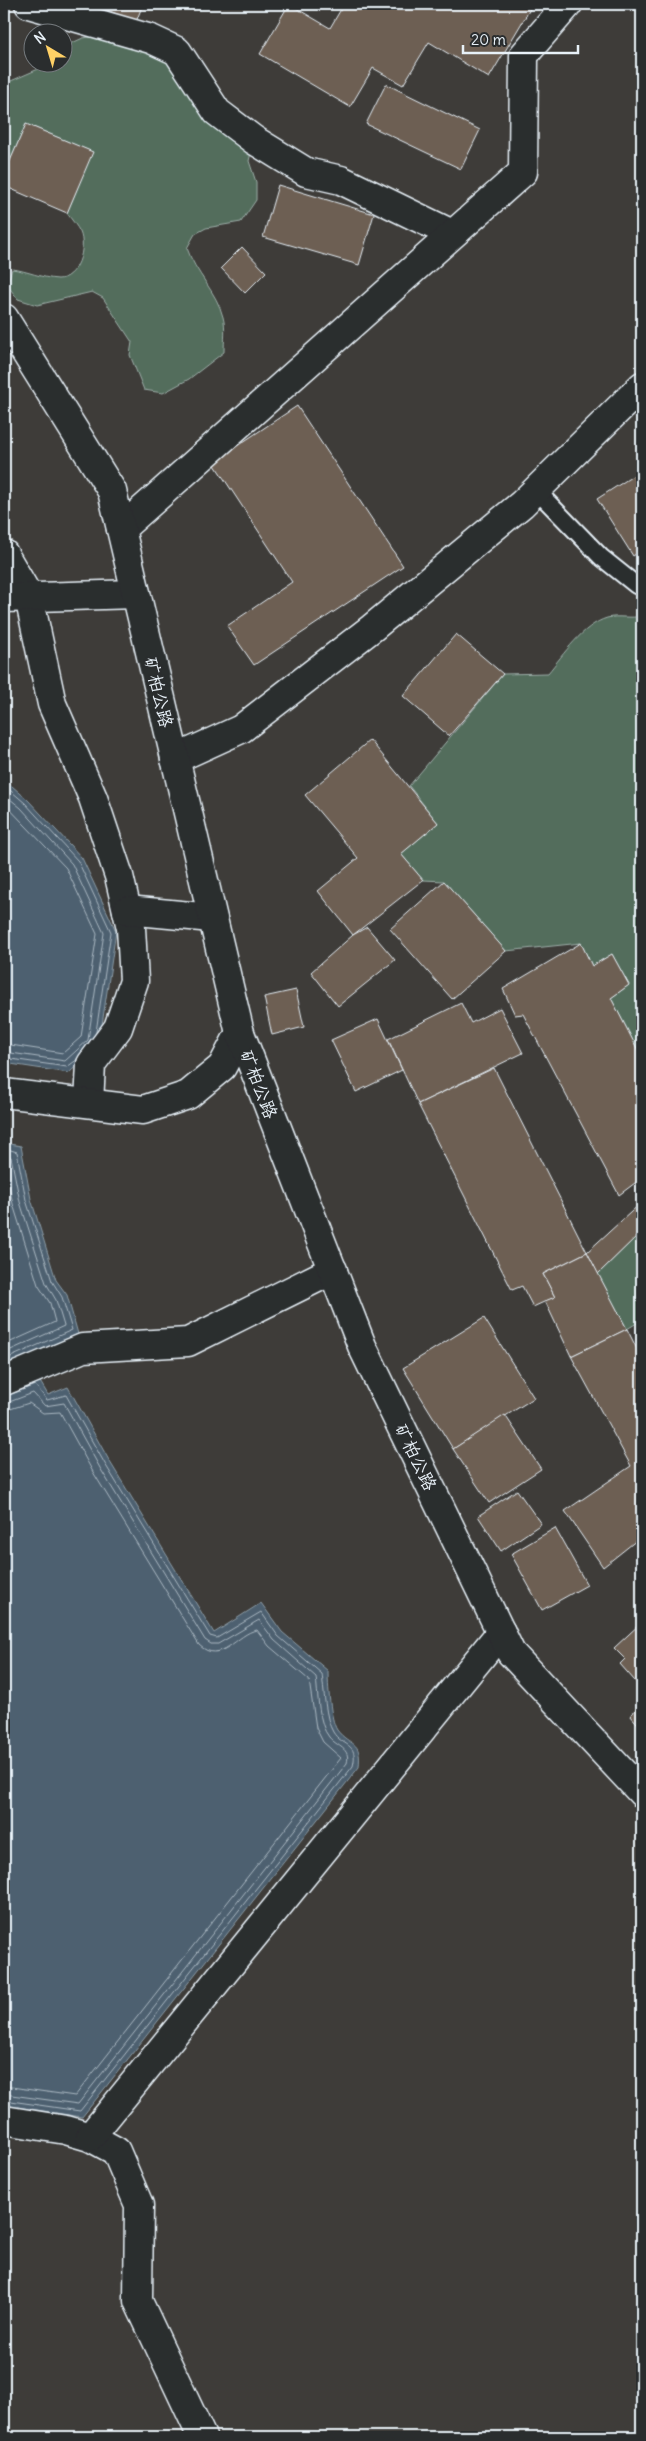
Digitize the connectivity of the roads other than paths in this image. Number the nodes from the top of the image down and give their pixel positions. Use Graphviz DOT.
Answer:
graph roads {
  1 [pos="29,4"];
  2 [pos="568,4"];
  3 [pos="452,234"];
  4 [pos="4,318"];
  5 [pos="642,386"];
  6 [pos="536,490"];
  7 [pos="121,529"];
  8 [pos="4,554"];
  9 [pos="642,582"];
  10 [pos="136,594"];
  11 [pos="16,598"];
  12 [pos="175,759"];
  13 [pos="127,910"];
  14 [pos="212,918"];
  15 [pos="240,1033"];
  16 [pos="4,1093"];
  17 [pos="89,1104"];
  18 [pos="333,1270"];
  19 [pos="4,1381"];
  20 [pos="501,1632"];
  21 [pos="642,1793"];
  22 [pos="4,2120"];
  23 [pos="90,2137"];
  24 [pos="202,2437"];
  1 -- 3 [label="street"];
  2 -- 3 [label="street"];
  3 -- 7 [label="street"];
  4 -- 7 [label="street, 矿柏公路"];
  5 -- 6 [label="street"];
  6 -- 9 [label="lane"];
  6 -- 12 [label="street"];
  7 -- 10 [label="street, 矿柏公路"];
  8 -- 11 [label="street"];
  10 -- 11 [label="street"];
  10 -- 12 [label="street, 矿柏公路"];
  11 -- 13 [label="street"];
  12 -- 14 [label="street, 矿柏公路"];
  13 -- 14 [label="street"];
  13 -- 17 [label="street"];
  14 -- 15 [label="street, 矿柏公路"];
  15 -- 17 [label="street"];
  15 -- 18 [label="street, 矿柏公路"];
  16 -- 17 [label="street"];
  18 -- 19 [label="street"];
  18 -- 20 [label="street, 矿柏公路"];
  20 -- 21 [label="street, 矿柏公路"];
  20 -- 23 [label="street"];
  22 -- 23 [label="street"];
  23 -- 24 [label="street"];
}
